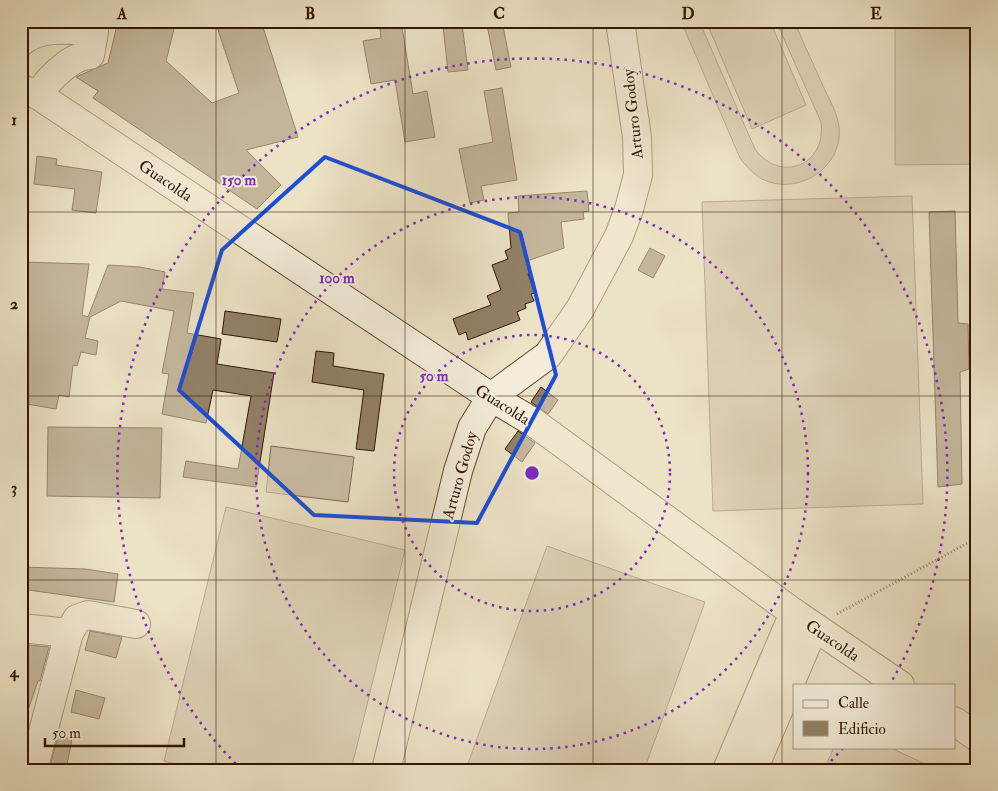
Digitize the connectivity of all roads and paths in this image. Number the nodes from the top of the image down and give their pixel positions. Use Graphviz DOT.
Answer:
graph roads {
  1 [pos="620,21"];
  2 [pos="21,42"];
  3 [pos="30,92"];
  4 [pos="491,398"];
  5 [pos="977,538"];
  6 [pos="804,620"];
  7 [pos="136,624"];
  8 [pos="21,628"];
  9 [pos="69,633"];
  10 [pos="899,684"];
  11 [pos="956,720"];
  12 [pos="956,721"];
  13 [pos="977,725"];
  14 [pos="977,737"];
  15 [pos="33,770"];
  16 [pos="386,770"];
  17 [pos="727,770"];
  18 [pos="753,770"];
  1 -- 4 [label="street, Arturo Godoy"];
  2 -- 3 [label="street"];
  3 -- 4 [label="street, Guacolda"];
  4 -- 6 [label="street, Guacolda"];
  4 -- 16 [label="street, Arturo Godoy"];
  5 -- 6 [label="path"];
  6 -- 10 [label="street, Guacolda"];
  6 -- 17 [label="street"];
  6 -- 18 [label="street"];
  7 -- 9 [label="street"];
  8 -- 9 [label="street"];
  9 -- 15 [label="street"];
  11 -- 13 [label="street"];
  12 -- 14 [label="street"];
}
